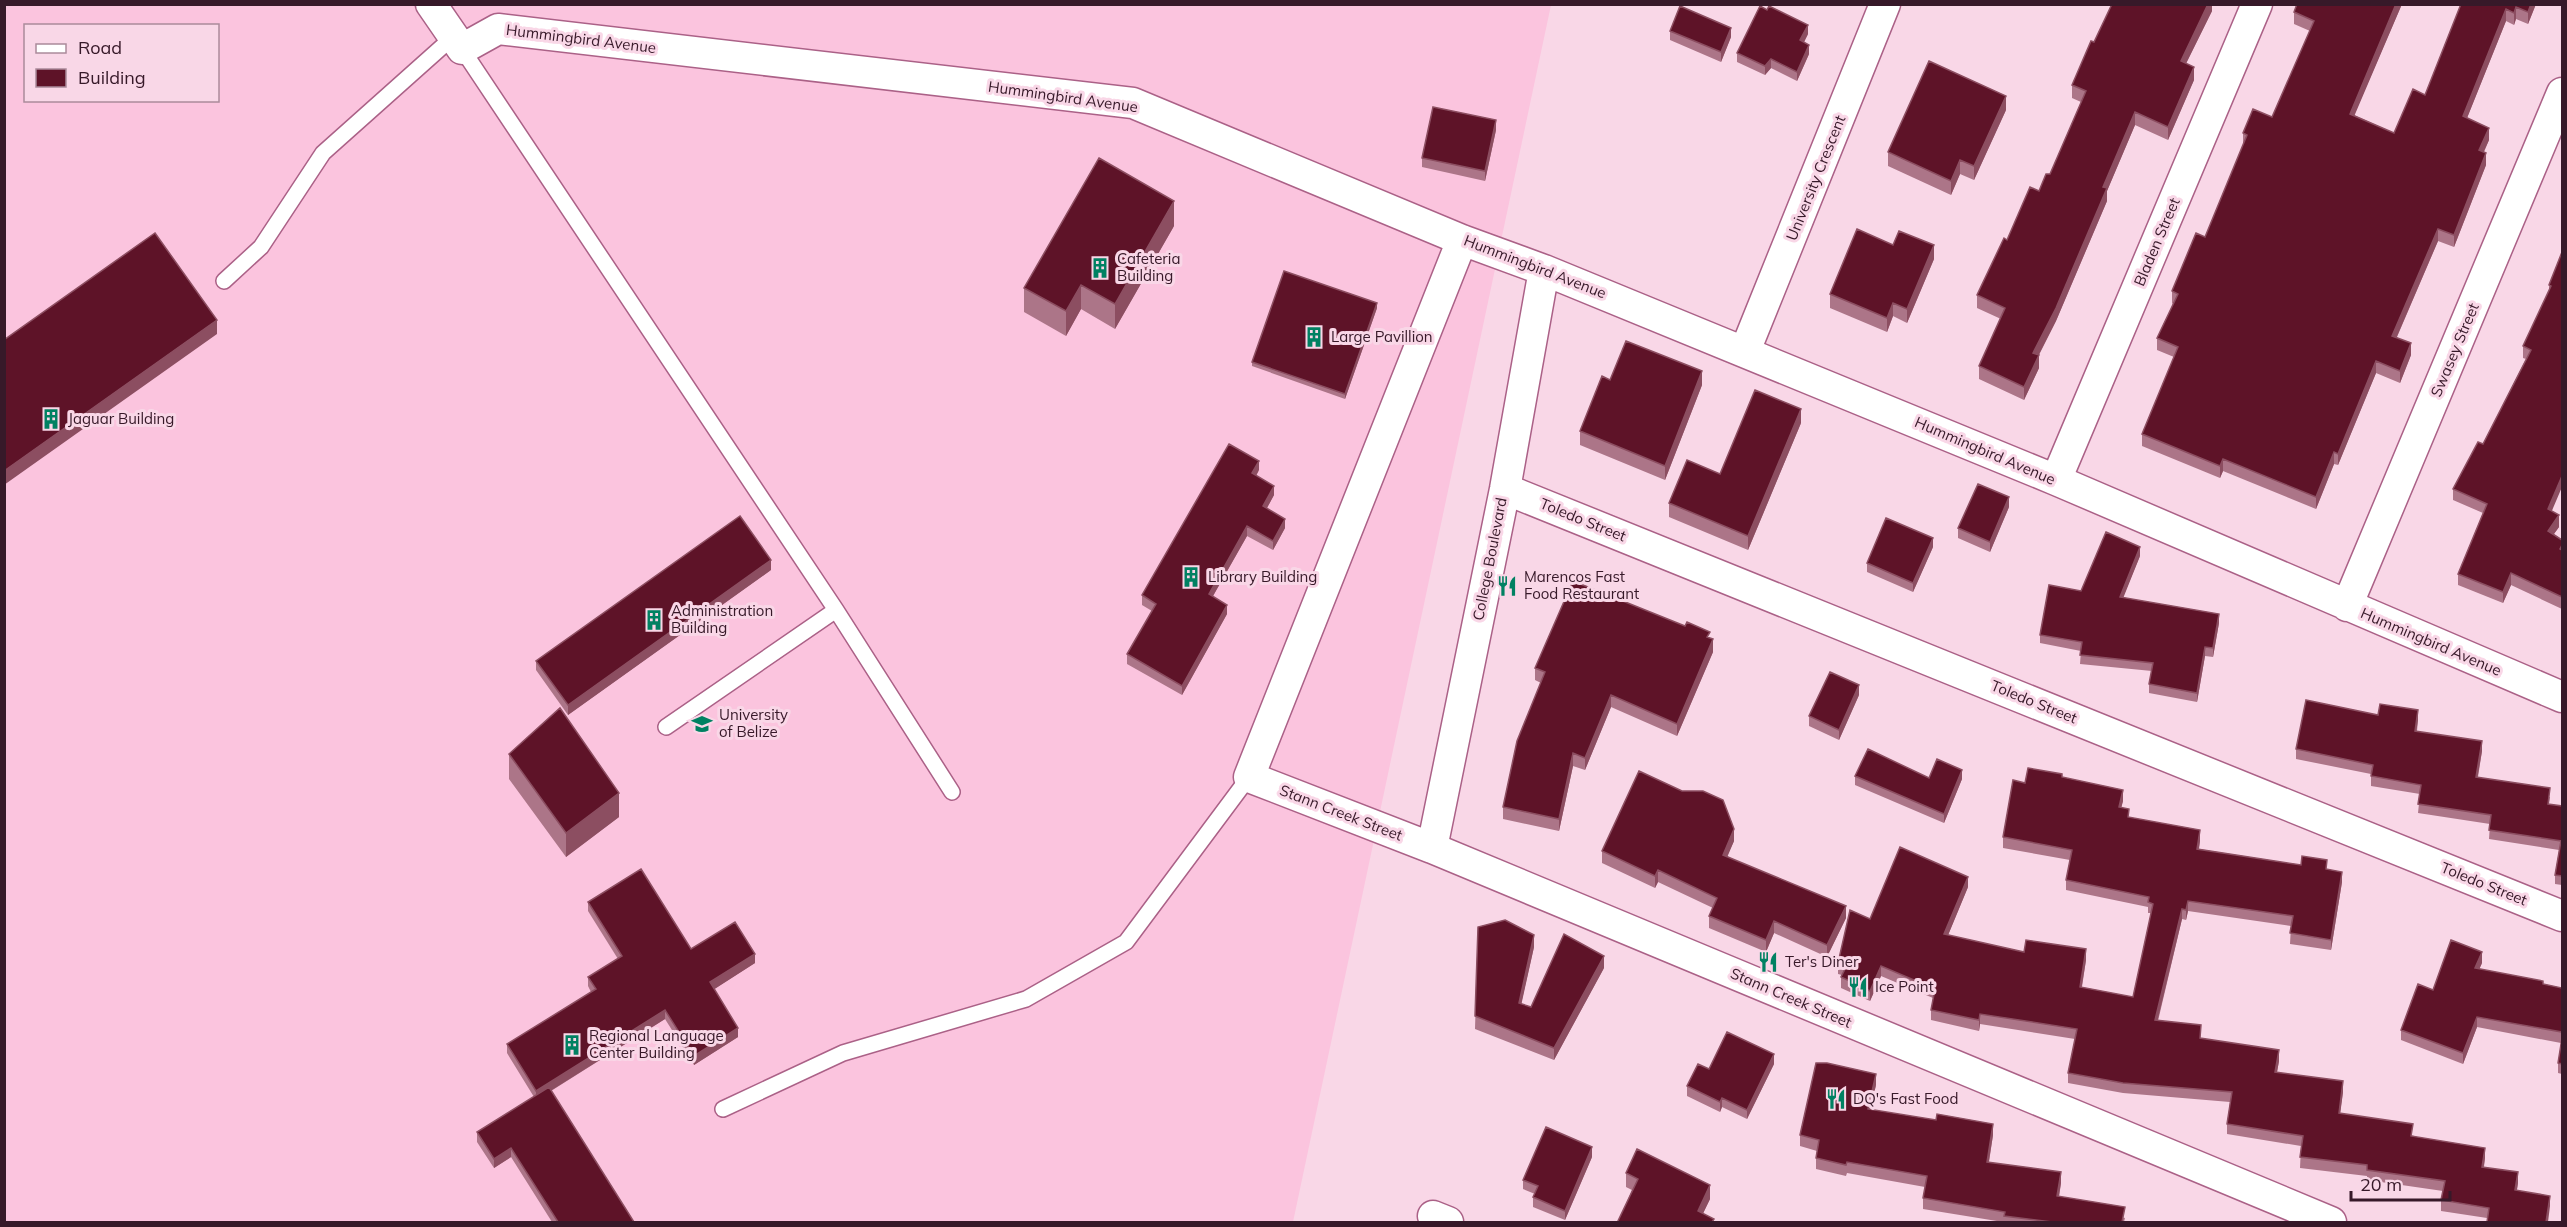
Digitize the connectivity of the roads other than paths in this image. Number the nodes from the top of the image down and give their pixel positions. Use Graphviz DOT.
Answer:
graph roads {
  1 [pos="430,4"];
  2 [pos="1885,4"];
  3 [pos="2258,4"];
  4 [pos="458,43"];
  5 [pos="2562,93"];
  6 [pos="1462,240"];
  7 [pos="1544,270"];
  8 [pos="224,281"];
  9 [pos="1745,351"];
  10 [pos="2056,480"];
  11 [pos="1504,489"];
  12 [pos="2347,606"];
  13 [pos="836,610"];
  14 [pos="2562,697"];
  15 [pos="666,727"];
  16 [pos="1248,777"];
  17 [pos="952,792"];
  18 [pos="1432,848"];
  19 [pos="2562,916"];
  20 [pos="723,1109"];
  21 [pos="2331,1222"];
  1 -- 4 [label="street"];
  2 -- 9 [label="street, University Crescent"];
  3 -- 10 [label="street, Bladen Street"];
  4 -- 6 [label="street, Hummingbird Avenue"];
  4 -- 8 [label="lane"];
  4 -- 13 [label="lane"];
  5 -- 12 [label="street, Swasey Street"];
  6 -- 7 [label="street, Hummingbird Avenue"];
  6 -- 16 [label="street"];
  7 -- 9 [label="street, Hummingbird Avenue"];
  7 -- 11 [label="street, College Boulevard"];
  9 -- 10 [label="street, Hummingbird Avenue"];
  10 -- 12 [label="street, Hummingbird Avenue"];
  11 -- 18 [label="street, College Boulevard"];
  11 -- 19 [label="street, Toledo Street"];
  12 -- 14 [label="street, Hummingbird Avenue"];
  13 -- 15 [label="lane"];
  13 -- 17 [label="lane"];
  16 -- 18 [label="street, Stann Creek Street"];
  16 -- 20 [label="lane"];
  18 -- 21 [label="street, Stann Creek Street"];
}
